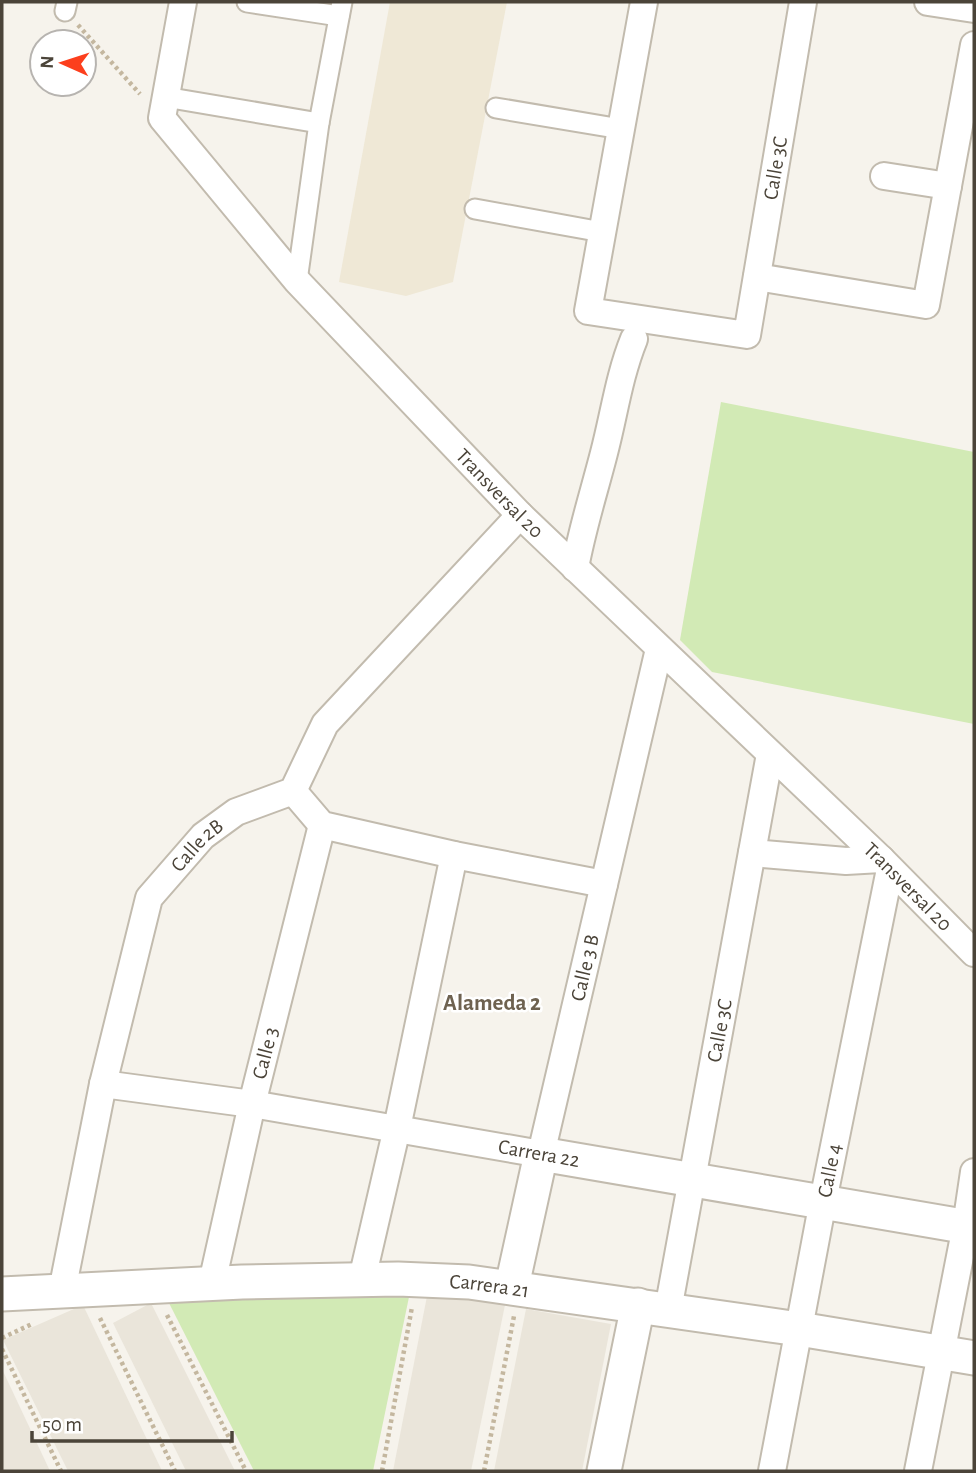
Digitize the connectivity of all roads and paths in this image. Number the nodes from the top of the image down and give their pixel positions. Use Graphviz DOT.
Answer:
graph roads {
  1 [pos="183,2"];
  2 [pos="247,2"];
  3 [pos="645,2"];
  4 [pos="803,2"];
  5 [pos="930,2"];
  6 [pos="66,6"];
  7 [pos="340,9"];
  8 [pos="974,9"];
  9 [pos="974,45"];
  10 [pos="164,107"];
  11 [pos="496,108"];
  12 [pos="319,123"];
  13 [pos="621,129"];
  14 [pos="884,176"];
  15 [pos="948,186"];
  16 [pos="475,209"];
  17 [pos="602,232"];
  18 [pos="757,277"];
  19 [pos="297,281"];
  20 [pos="634,339"];
  21 [pos="520,515"];
  22 [pos="575,568"];
  23 [pos="659,649"];
  24 [pos="770,754"];
  25 [pos="293,791"];
  26 [pos="322,825"];
  27 [pos="752,853"];
  28 [pos="454,855"];
  29 [pos="886,864"];
  30 [pos="604,884"];
  31 [pos="974,953"];
  32 [pos="103,1084"];
  33 [pos="252,1104"];
  34 [pos="397,1128"];
  35 [pos="541,1154"];
  36 [pos="974,1172"];
  37 [pos="692,1179"];
  38 [pos="823,1201"];
  39 [pos="970,1227"];
  40 [pos="362,1279"];
  41 [pos="417,1279"];
  42 [pos="212,1283"];
  43 [pos="152,1286"];
  44 [pos="516,1287"];
  45 [pos="74,1290"];
  46 [pos="2,1294"];
  47 [pos="653,1308"];
  48 [pos="799,1329"];
  49 [pos="2,1349"];
  50 [pos="941,1353"];
  51 [pos="974,1358"];
  52 [pos="61,1471"];
  53 [pos="175,1471"];
  54 [pos="246,1471"];
  55 [pos="382,1471"];
  56 [pos="484,1471"];
  57 [pos="604,1471"];
  58 [pos="772,1471"];
  59 [pos="918,1471"];
  1 -- 10 [label="street"];
  2 -- 7 [label="street"];
  3 -- 13 [label="street"];
  4 -- 18 [label="street, Calle 3C"];
  5 -- 8 [label="street"];
  6 -- 10 [label="path"];
  7 -- 12 [label="street"];
  9 -- 15 [label="street"];
  10 -- 12 [label="street"];
  10 -- 19 [label="street, Transversal 20"];
  11 -- 13 [label="street"];
  12 -- 19 [label="street"];
  13 -- 17 [label="street"];
  14 -- 15 [label="street"];
  15 -- 18 [label="street"];
  16 -- 17 [label="street"];
  17 -- 18 [label="street, Calle 3C"];
  19 -- 21 [label="street, Transversal 20"];
  20 -- 22 [label="street"];
  21 -- 22 [label="street, Transversal 20"];
  21 -- 25 [label="street"];
  22 -- 23 [label="street, Transversal 20"];
  23 -- 24 [label="street, Transversal 20"];
  23 -- 30 [label="street, Calle 3 B"];
  24 -- 27 [label="street, Calle 3C"];
  24 -- 29 [label="street, Transversal 20"];
  25 -- 26 [label="street"];
  25 -- 32 [label="street, Calle 2B"];
  26 -- 28 [label="street"];
  26 -- 33 [label="street, Calle 3"];
  27 -- 29 [label="street"];
  27 -- 37 [label="street, Calle 3C"];
  28 -- 30 [label="street"];
  28 -- 34 [label="street"];
  29 -- 31 [label="street, Transversal 20"];
  29 -- 38 [label="street, Calle 4"];
  30 -- 35 [label="street, Calle 3 B"];
  32 -- 33 [label="street, Carrera 22"];
  32 -- 45 [label="street, Calle 2B"];
  33 -- 34 [label="street, Carrera 22"];
  33 -- 42 [label="street, Calle 3"];
  34 -- 35 [label="street, Carrera 22"];
  34 -- 40 [label="street"];
  35 -- 37 [label="street, Carrera 22"];
  35 -- 44 [label="street, Calle 3 B"];
  36 -- 39 [label="street"];
  37 -- 38 [label="street, Carrera 22"];
  37 -- 47 [label="street, Calle 3C"];
  38 -- 39 [label="street, Carrera 22"];
  38 -- 48 [label="street, Calle 4"];
  39 -- 50 [label="street"];
  40 -- 41 [label="street, Carrera 21"];
  40 -- 42 [label="street, Carrera 21"];
  41 -- 44 [label="street, Carrera 21"];
  41 -- 55 [label="path"];
  42 -- 43 [label="street, Carrera 21"];
  43 -- 45 [label="street, Carrera 21"];
  43 -- 54 [label="path"];
  44 -- 47 [label="street, Carrera 21"];
  44 -- 56 [label="path"];
  45 -- 46 [label="street, Carrera 21"];
  45 -- 53 [label="path"];
  47 -- 48 [label="street, Carrera 21"];
  47 -- 57 [label="street, Calle 3C"];
  48 -- 50 [label="street, Carrera 21"];
  48 -- 58 [label="street, Calle 4"];
  49 -- 52 [label="path"];
  50 -- 51 [label="street, Carrera 21"];
  50 -- 59 [label="street"];
}
